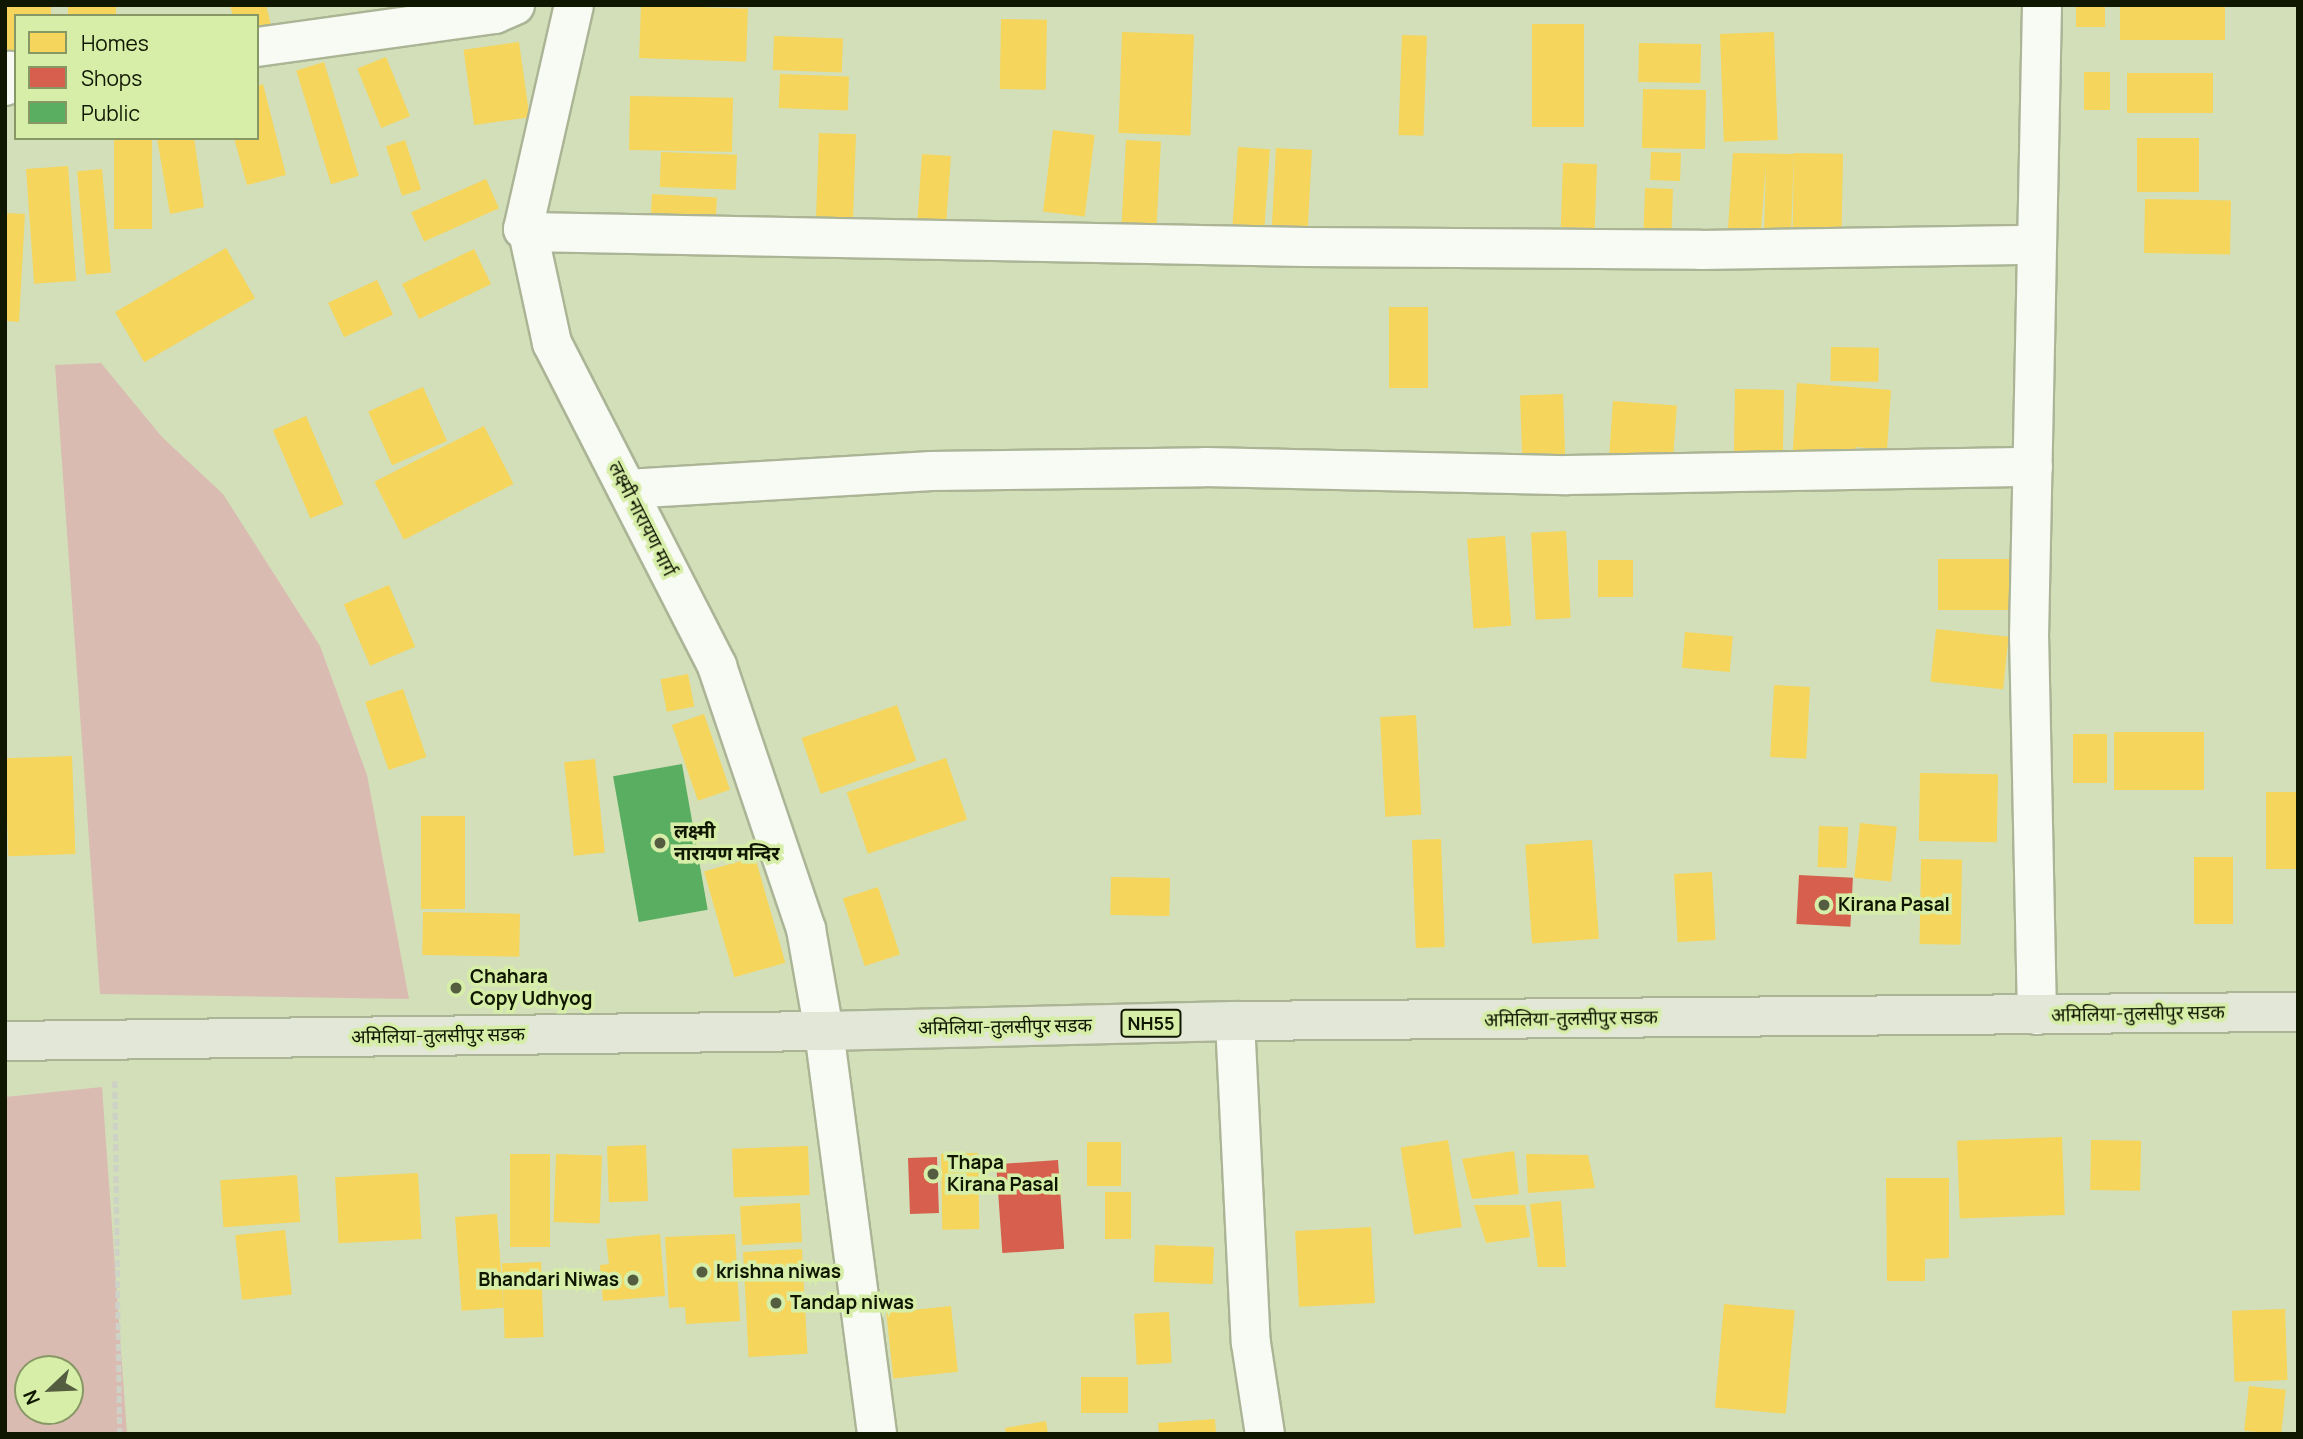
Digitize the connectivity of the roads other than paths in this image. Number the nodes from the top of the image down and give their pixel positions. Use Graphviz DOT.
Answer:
graph roads {
  1 [pos="514,5"];
  2 [pos="574,5"];
  3 [pos="2042,5"];
  4 [pos="259,47"];
  5 [pos="14,71"];
  6 [pos="5,86"];
  7 [pos="528,232"];
  8 [pos="2036,245"];
  9 [pos="2033,467"];
  10 [pos="627,489"];
  11 [pos="2298,1012"];
  12 [pos="2037,1015"];
  13 [pos="1236,1021"];
  14 [pos="824,1031"];
  15 [pos="5,1041"];
  16 [pos="877,1434"];
  17 [pos="1265,1434"];
  1 -- 4 [label="street"];
  2 -- 7 [label="street, लक्ष्मी नारायण मार्ग"];
  3 -- 8 [label="street"];
  5 -- 6 [label="street"];
  7 -- 8 [label="street"];
  7 -- 10 [label="street, लक्ष्मी नारायण मार्ग"];
  8 -- 9 [label="street"];
  9 -- 10 [label="street"];
  9 -- 12 [label="street"];
  10 -- 14 [label="street, लक्ष्मी नारायण मार्ग"];
  11 -- 12 [label="main road, अमिलिया-तुलसीपुर सडक / NH55"];
  12 -- 13 [label="main road, अमिलिया-तुलसीपुर सडक / NH55"];
  13 -- 14 [label="main road, अमिलिया-तुलसीपुर सडक / NH55"];
  13 -- 17 [label="street"];
  14 -- 15 [label="main road, अमिलिया-तुलसीपुर सडक / NH55"];
  14 -- 16 [label="street, लक्ष्मी नारायण मार्ग"];
}
